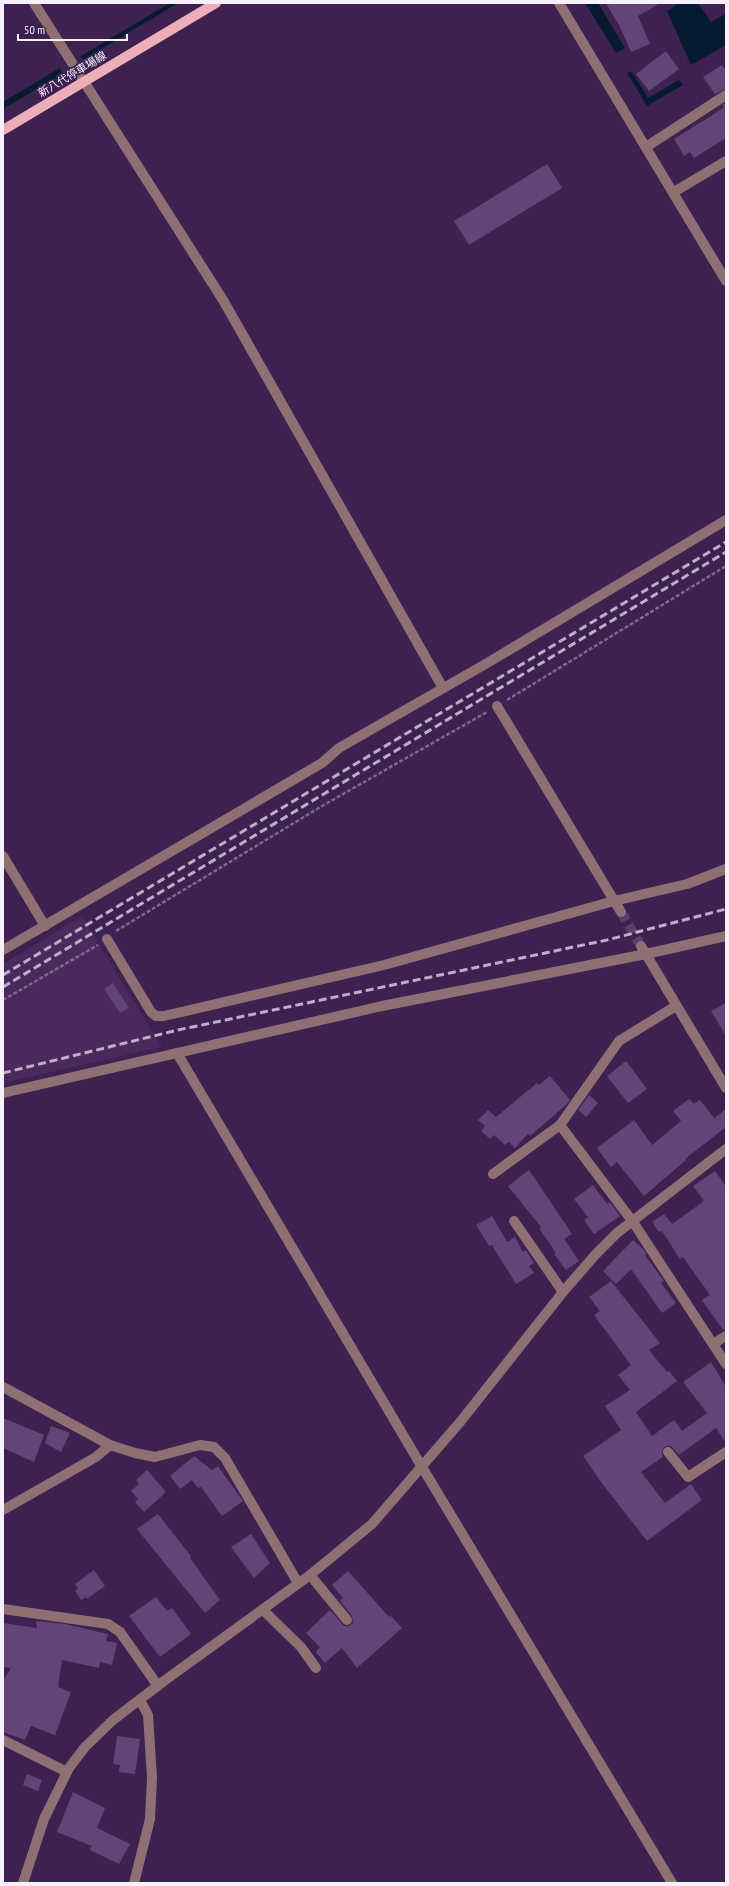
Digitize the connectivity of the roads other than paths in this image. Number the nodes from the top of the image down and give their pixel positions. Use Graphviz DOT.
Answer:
graph roads {
  1 [pos="34,3"];
  2 [pos="216,3"];
  3 [pos="559,3"];
  4 [pos="83,81"];
  5 [pos="726,95"];
  6 [pos="3,130"];
  7 [pos="646,147"];
  8 [pos="726,161"];
  9 [pos="674,192"];
  10 [pos="725,277"];
  11 [pos="726,520"];
  12 [pos="443,688"];
  13 [pos="497,706"];
  14 [pos="3,856"];
  15 [pos="726,869"];
  16 [pos="614,901"];
  17 [pos="621,912"];
  18 [pos="45,926"];
  19 [pos="726,936"];
  20 [pos="107,939"];
  21 [pos="3,950"];
  22 [pos="643,950"];
  23 [pos="676,1006"];
  24 [pos="177,1053"];
  25 [pos="726,1088"];
  26 [pos="3,1093"];
  27 [pos="560,1125"];
  28 [pos="726,1148"];
  29 [pos="493,1174"];
  30 [pos="514,1221"];
  31 [pos="633,1222"];
  32 [pos="562,1292"];
  33 [pos="726,1336"];
  34 [pos="713,1344"];
  35 [pos="726,1364"];
  36 [pos="3,1387"];
  37 [pos="110,1445"];
  38 [pos="668,1452"];
  39 [pos="726,1452"];
  40 [pos="422,1467"];
  41 [pos="3,1510"];
  42 [pos="310,1575"];
  43 [pos="298,1583"];
  44 [pos="3,1609"];
  45 [pos="263,1610"];
  46 [pos="347,1620"];
  47 [pos="316,1668"];
  48 [pos="158,1686"];
  49 [pos="140,1700"];
  50 [pos="3,1740"];
  51 [pos="67,1772"];
  52 [pos="22,1883"];
  53 [pos="134,1883"];
  54 [pos="672,1883"];
  1 -- 4 [label="street"];
  2 -- 4 [label="main road, 新八代停車場線"];
  3 -- 7 [label="street"];
  4 -- 6 [label="main road, 新八代停車場線"];
  4 -- 12 [label="street"];
  5 -- 7 [label="street"];
  7 -- 9 [label="street"];
  8 -- 9 [label="street"];
  9 -- 10 [label="street"];
  11 -- 12 [label="street"];
  12 -- 18 [label="street"];
  13 -- 16 [label="street"];
  14 -- 18 [label="street"];
  15 -- 16 [label="street"];
  16 -- 17 [label="street"];
  16 -- 20 [label="street"];
  18 -- 21 [label="street"];
  19 -- 22 [label="street"];
  22 -- 23 [label="street"];
  22 -- 24 [label="street"];
  23 -- 25 [label="street"];
  23 -- 27 [label="street"];
  24 -- 26 [label="street"];
  24 -- 40 [label="street"];
  27 -- 29 [label="street"];
  27 -- 31 [label="street"];
  28 -- 31 [label="street"];
  30 -- 32 [label="street"];
  31 -- 32 [label="street"];
  31 -- 34 [label="street"];
  32 -- 40 [label="street"];
  33 -- 34 [label="street"];
  34 -- 35 [label="street"];
  36 -- 37 [label="street"];
  37 -- 41 [label="street"];
  37 -- 43 [label="street"];
  38 -- 39 [label="street"];
  40 -- 42 [label="street"];
  40 -- 54 [label="street"];
  42 -- 43 [label="street"];
  42 -- 46 [label="street"];
  43 -- 45 [label="street"];
  44 -- 48 [label="street"];
  45 -- 47 [label="street"];
  45 -- 48 [label="street"];
  48 -- 49 [label="street"];
  49 -- 51 [label="street"];
  49 -- 53 [label="street"];
  50 -- 51 [label="street"];
  51 -- 52 [label="street"];
}
